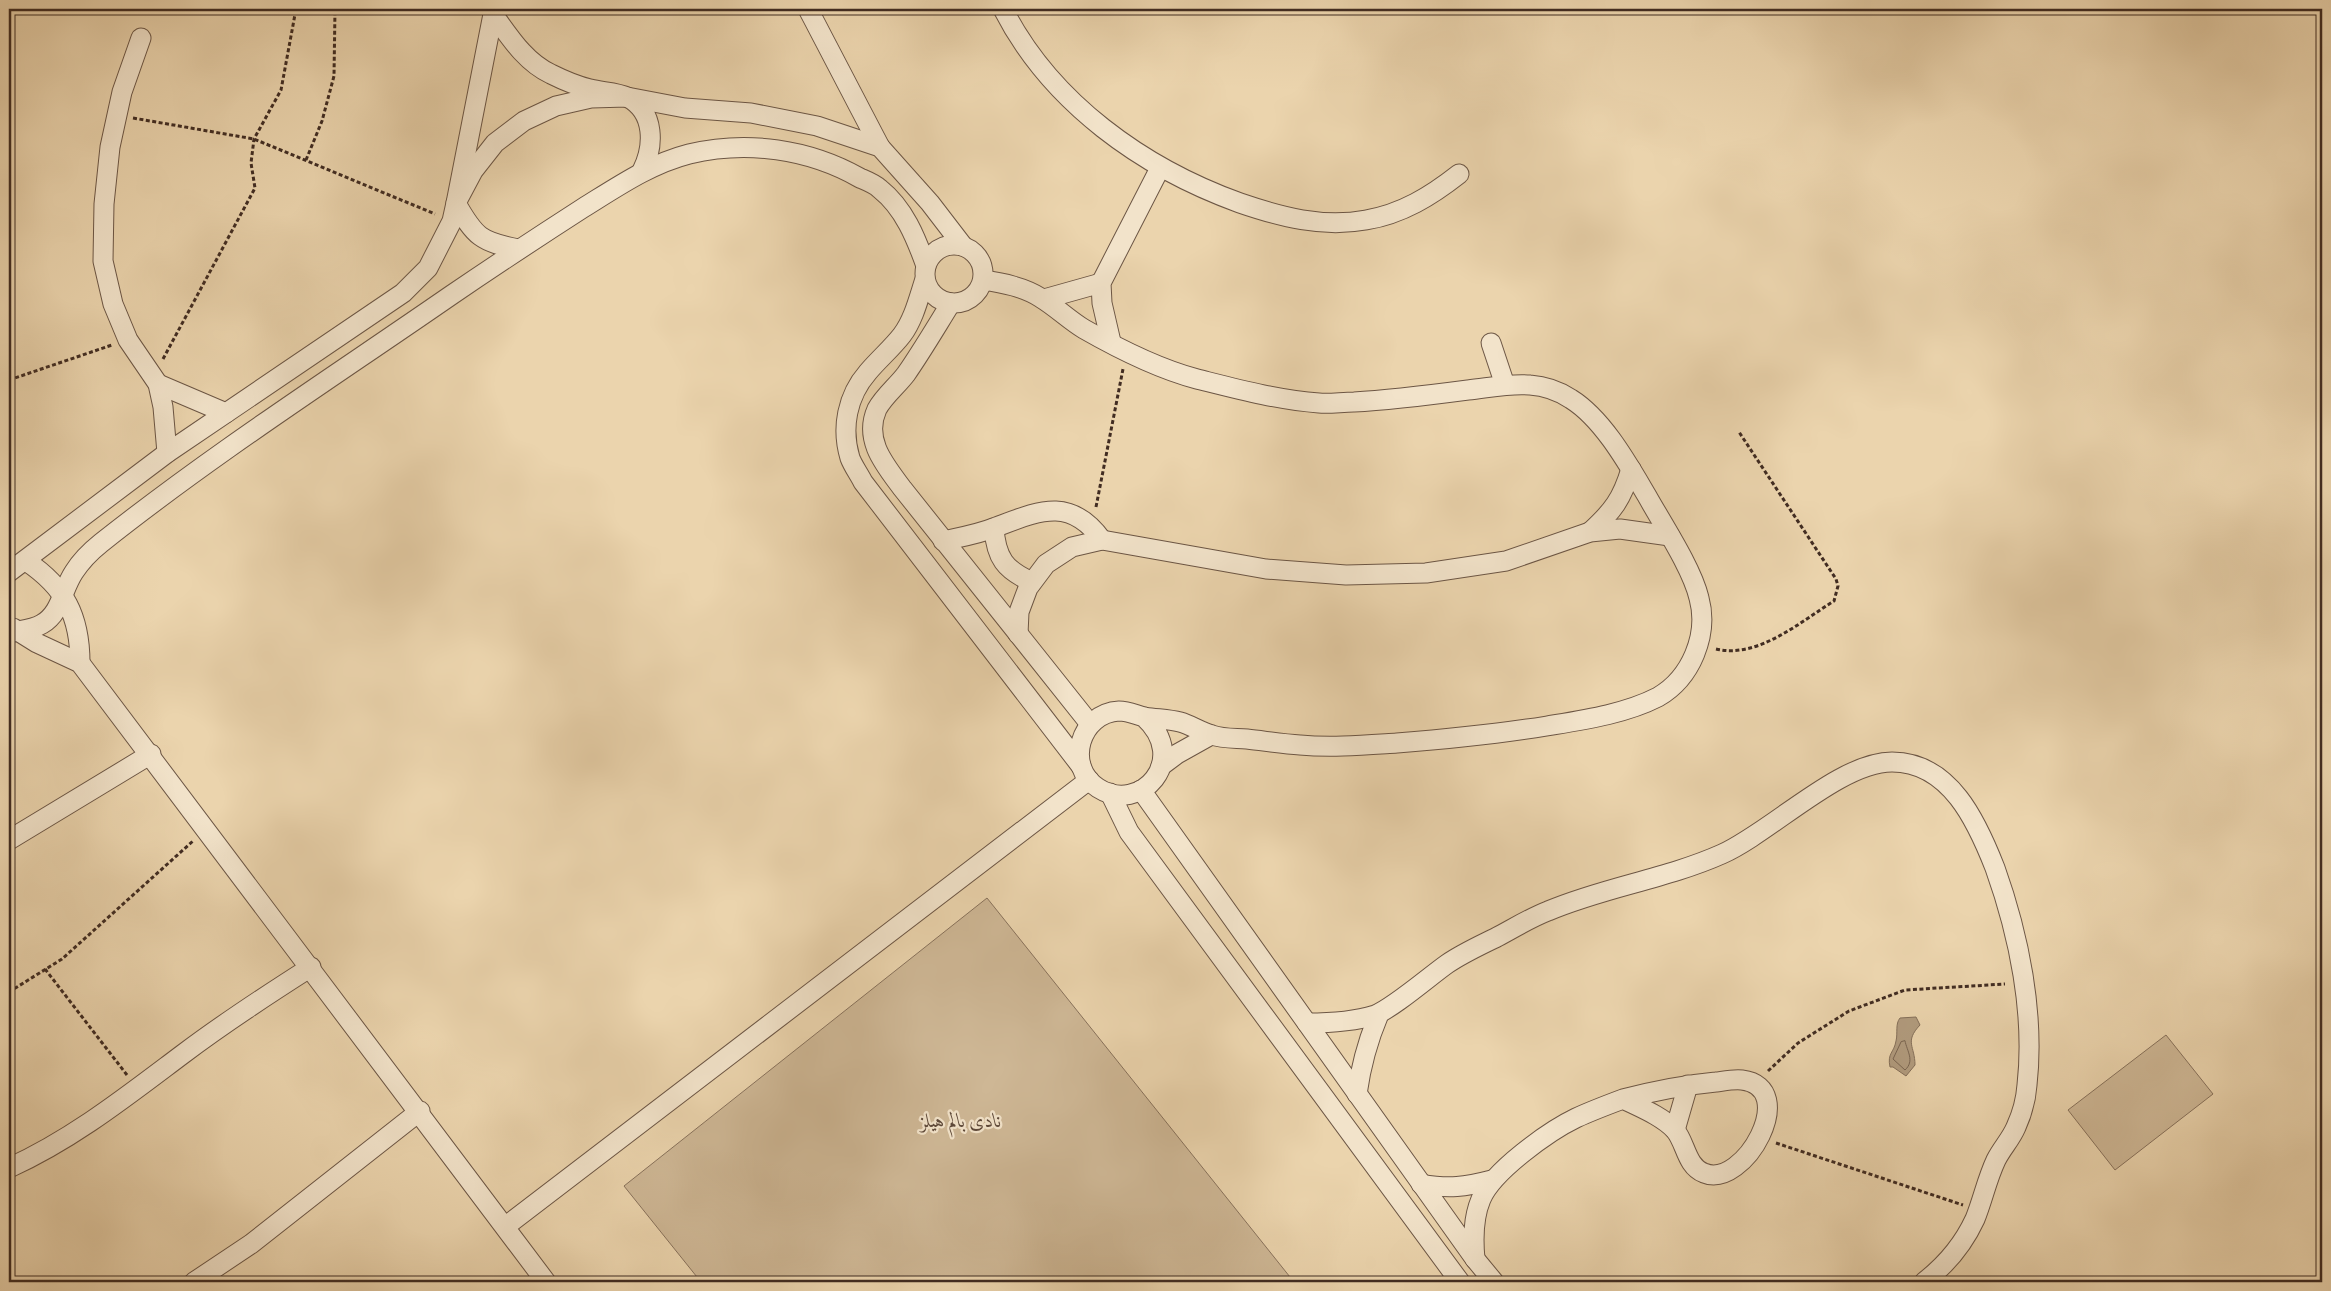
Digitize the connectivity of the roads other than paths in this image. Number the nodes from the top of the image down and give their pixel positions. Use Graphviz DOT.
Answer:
graph roads {
  1 [pos="808,9"];
  2 [pos="1004,9"];
  3 [pos="494,11"];
  4 [pos="141,38"];
  5 [pos="627,97"];
  6 [pos="880,147"];
  7 [pos="1160,168"];
  8 [pos="642,171"];
  9 [pos="1459,174"];
  10 [pos="456,203"];
  11 [pos="963,246"];
  12 [pos="519,249"];
  13 [pos="925,272"];
  14 [pos="982,280"];
  15 [pos="1101,283"];
  16 [pos="1044,299"];
  17 [pos="951,303"];
  18 [pos="1491,343"];
  19 [pos="1119,347"];
  20 [pos="156,381"];
  21 [pos="1505,385"];
  22 [pos="226,413"];
  23 [pos="167,453"];
  24 [pos="1631,469"];
  25 [pos="994,528"];
  26 [pos="1590,532"];
  27 [pos="1097,533"];
  28 [pos="1670,536"];
  29 [pos="943,541"];
  30 [pos="26,561"];
  31 [pos="9,572"];
  32 [pos="1032,582"];
  33 [pos="62,596"];
  34 [pos="11,630"];
  35 [pos="1018,634"];
  36 [pos="80,663"];
  37 [pos="1144,717"];
  38 [pos="1090,724"];
  39 [pos="1211,735"];
  40 [pos="151,754"];
  41 [pos="1161,766"];
  42 [pos="1085,773"];
  43 [pos="1141,790"];
  44 [pos="1110,794"];
  45 [pos="9,840"];
  46 [pos="311,967"];
  47 [pos="1379,1014"];
  48 [pos="1307,1023"];
  49 [pos="1688,1085"];
  50 [pos="1357,1094"];
  51 [pos="1622,1099"];
  52 [pos="420,1111"];
  53 [pos="1675,1130"];
  54 [pos="9,1168"];
  55 [pos="1492,1180"];
  56 [pos="1421,1184"];
  57 [pos="506,1226"];
  58 [pos="1475,1259"];
  59 [pos="538,1279"];
  60 [pos="194,1282"];
  61 [pos="1460,1282"];
  62 [pos="1494,1282"];
  63 [pos="1924,1282"];
  1 -- 6 [label="street"];
  2 -- 7 [label="street"];
  3 -- 5 [label="street"];
  3 -- 10 [label="street"];
  4 -- 20 [label="street"];
  5 -- 6 [label="street"];
  5 -- 8 [label="street"];
  5 -- 10 [label="street"];
  6 -- 11 [label="street"];
  7 -- 9 [label="street"];
  7 -- 15 [label="street"];
  8 -- 12 [label="street"];
  8 -- 13 [label="street"];
  10 -- 12 [label="street"];
  10 -- 22 [label="street"];
  11 -- 13 [label="street"];
  11 -- 14 [label="street"];
  12 -- 33 [label="street"];
  13 -- 17 [label="street"];
  13 -- 42 [label="street"];
  14 -- 16 [label="street"];
  14 -- 17 [label="street"];
  15 -- 16 [label="street"];
  15 -- 19 [label="street"];
  16 -- 19 [label="street"];
  17 -- 29 [label="street"];
  18 -- 21 [label="street"];
  19 -- 21 [label="street"];
  20 -- 22 [label="street"];
  20 -- 23 [label="street"];
  21 -- 24 [label="street"];
  22 -- 23 [label="street"];
  23 -- 30 [label="street"];
  24 -- 26 [label="street"];
  24 -- 28 [label="street"];
  25 -- 27 [label="street"];
  25 -- 29 [label="street"];
  25 -- 32 [label="street"];
  26 -- 27 [label="street"];
  26 -- 28 [label="street"];
  27 -- 32 [label="street"];
  28 -- 39 [label="street"];
  29 -- 35 [label="street"];
  30 -- 31 [label="street"];
  30 -- 33 [label="street"];
  32 -- 35 [label="street"];
  33 -- 34 [label="street"];
  33 -- 36 [label="street"];
  34 -- 36 [label="street"];
  35 -- 38 [label="street"];
  36 -- 40 [label="street"];
  37 -- 38 [label="street"];
  37 -- 39 [label="street"];
  37 -- 41 [label="street"];
  38 -- 42 [label="street"];
  39 -- 41 [label="street"];
  40 -- 45 [label="street"];
  40 -- 46 [label="street"];
  41 -- 43 [label="street"];
  42 -- 44 [label="street"];
  42 -- 57 [label="street"];
  43 -- 44 [label="street"];
  43 -- 48 [label="street"];
  44 -- 61 [label="street"];
  46 -- 52 [label="street"];
  46 -- 54 [label="street"];
  47 -- 48 [label="street"];
  47 -- 50 [label="street"];
  47 -- 63 [label="street"];
  48 -- 50 [label="street"];
  49 -- 51 [label="street"];
  49 -- 53 [label="street"];
  49 -- 53 [label="street"];
  50 -- 56 [label="street"];
  51 -- 53 [label="street"];
  51 -- 55 [label="street"];
  52 -- 57 [label="street"];
  52 -- 60 [label="street"];
  55 -- 56 [label="street"];
  55 -- 58 [label="street"];
  56 -- 58 [label="street"];
  57 -- 59 [label="street"];
  58 -- 62 [label="street"];
}
